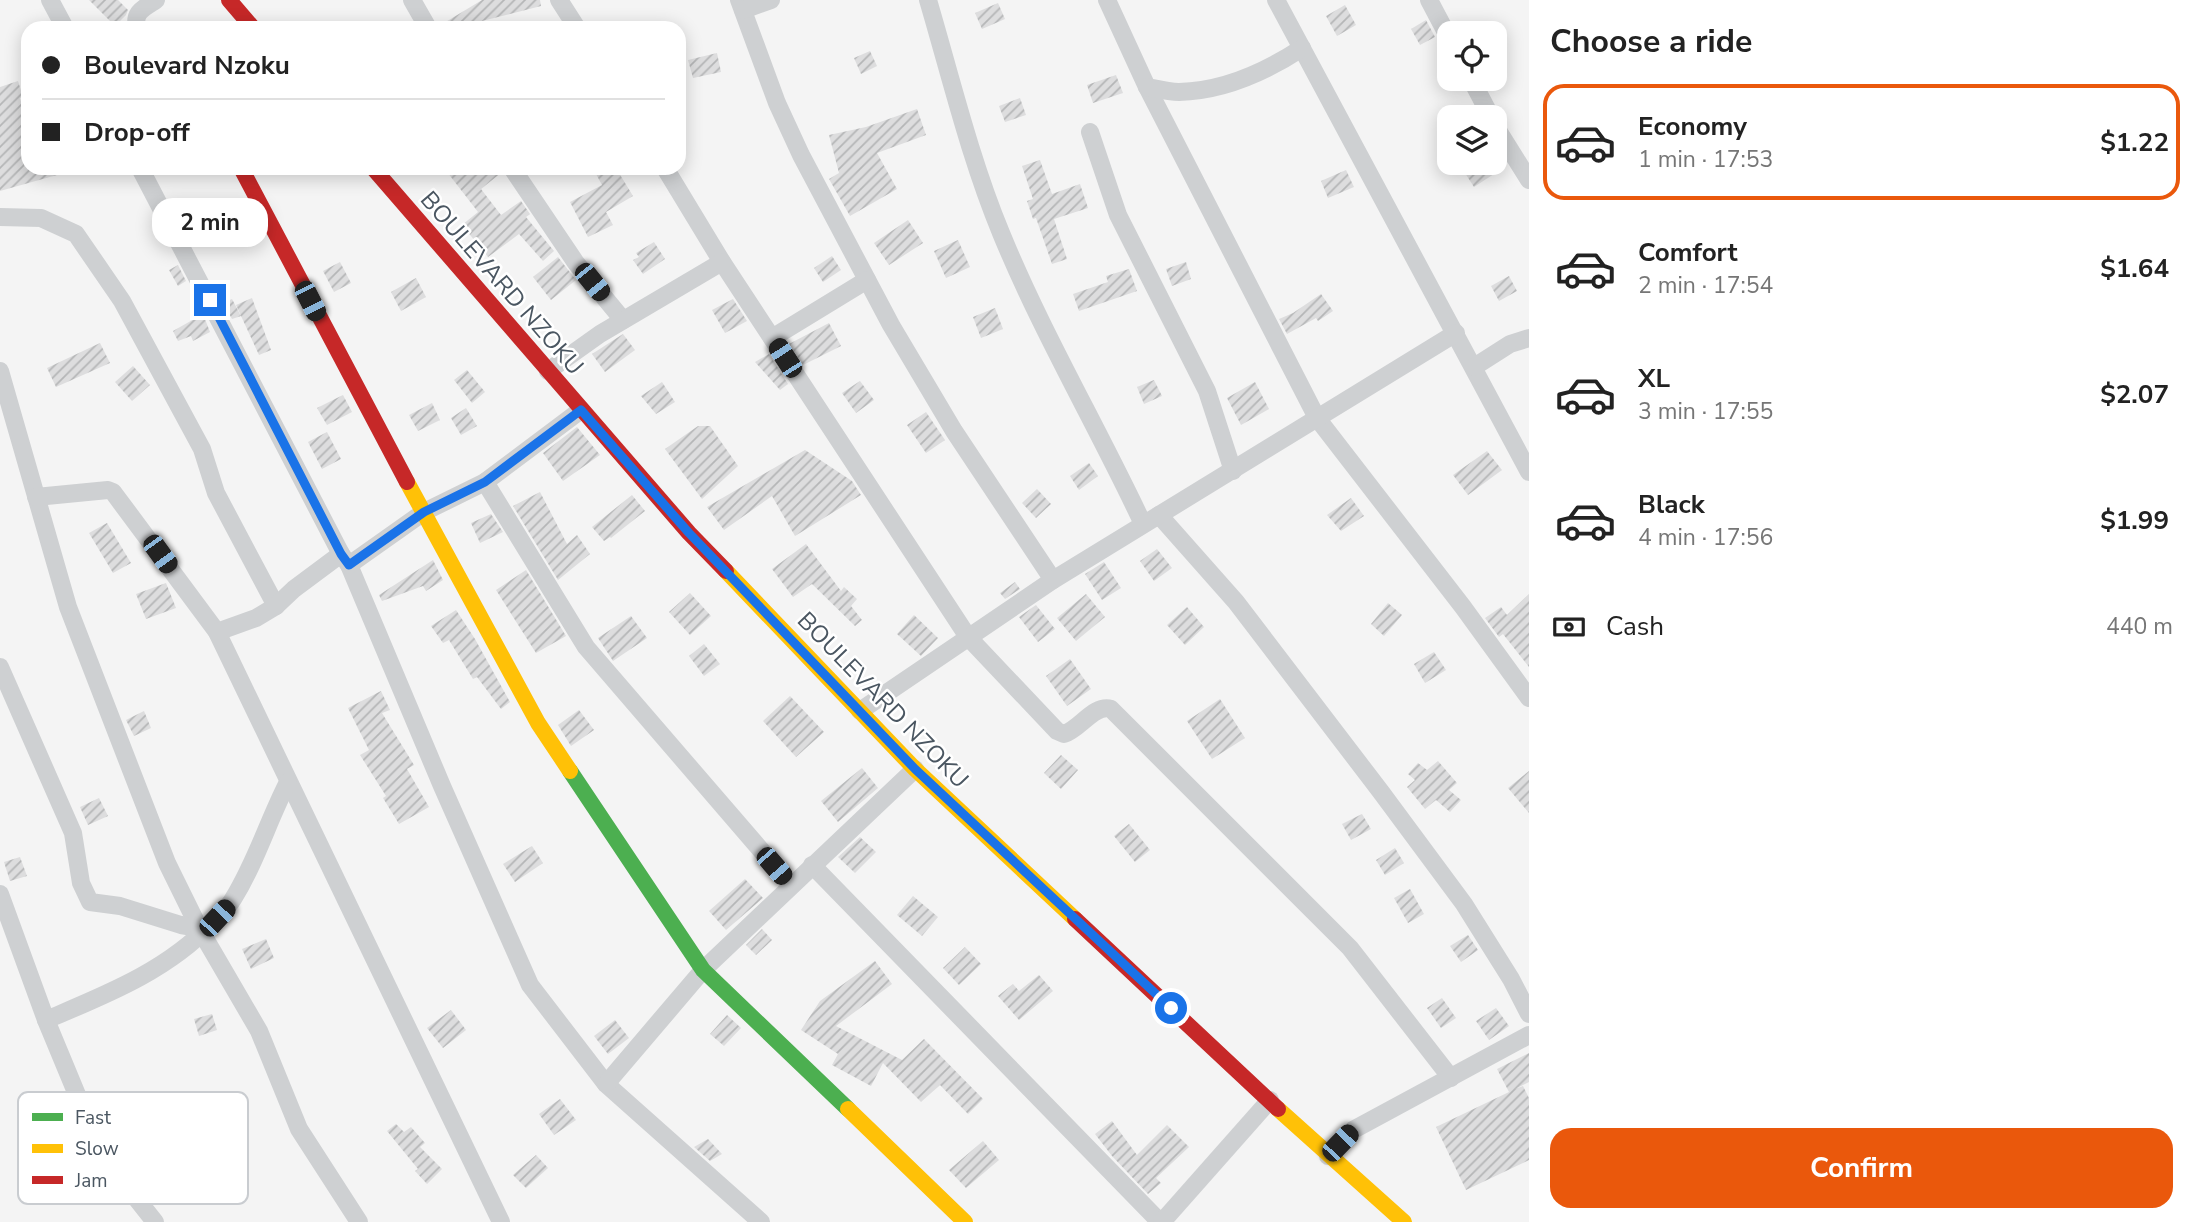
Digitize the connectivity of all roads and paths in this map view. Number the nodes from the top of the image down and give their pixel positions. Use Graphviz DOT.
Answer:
graph roads {
  1 [pos="50,0"];
  2 [pos="156,0"];
  3 [pos="229,0"];
  4 [pos="412,0"];
  5 [pos="559,0"];
  6 [pos="771,0"];
  7 [pos="928,0"];
  8 [pos="1107,0"];
  9 [pos="1276,0"];
  10 [pos="1429,0"];
  11 [pos="741,5"];
  12 [pos="61,21"];
  13 [pos="135,21"];
  14 [pos="247,21"];
  15 [pos="424,21"];
  16 [pos="572,21"];
  17 [pos="1440,21"];
  18 [pos="1302,48"];
  19 [pos="1147,87"];
  20 [pos="1090,132"];
  21 [pos="1507,145"];
  22 [pos="144,175"];
  23 [pos="245,175"];
  24 [pos="379,175"];
  25 [pos="517,175"];
  26 [pos="669,175"];
  27 [pos="1529,180"];
  28 [pos="0,217"];
  29 [pos="722,262"];
  30 [pos="867,280"];
  31 [pos="623,320"];
  32 [pos="1456,333"];
  33 [pos="772,338"];
  34 [pos="1529,338"];
  35 [pos="1474,368"];
  36 [pos="548,371"];
  37 [pos="0,372"];
  38 [pos="581,410"];
  39 [pos="1317,418"];
  40 [pos="1233,471"];
  41 [pos="1529,472"];
  42 [pos="485,482"];
  43 [pos="36,498"];
  44 [pos="424,512"];
  45 [pos="1159,515"];
  46 [pos="1143,524"];
  47 [pos="345,559"];
  48 [pos="1052,580"];
  49 [pos="276,606"];
  50 [pos="218,632"];
  51 [pos="968,637"];
  52 [pos="0,667"];
  53 [pos="1529,698"];
  54 [pos="860,711"];
  55 [pos="915,769"];
  56 [pos="288,782"];
  57 [pos="812,865"];
  58 [pos="791,885"];
  59 [pos="0,894"];
  60 [pos="201,931"];
  61 [pos="703,970"];
  62 [pos="1529,1014"];
  63 [pos="46,1020"];
  64 [pos="1529,1035"];
  65 [pos="1451,1078"];
  66 [pos="606,1084"];
  67 [pos="76,1092"];
  68 [pos="1270,1100"];
  69 [pos="1328,1156"];
  70 [pos="141,1204"];
  71 [pos="155,1222"];
  72 [pos="359,1222"];
  73 [pos="501,1222"];
  74 [pos="761,1222"];
  75 [pos="965,1222"];
  76 [pos="1161,1222"];
  77 [pos="1404,1222"];
  1 -- 12 [label="street"];
  2 -- 13 [label="street"];
  3 -- 14 [label="street"];
  4 -- 15 [label="street"];
  5 -- 16 [label="street"];
  6 -- 11 [label="street"];
  7 -- 46 [label="street"];
  8 -- 19 [label="street"];
  9 -- 18 [label="street"];
  10 -- 17 [label="street"];
  11 -- 30 [label="street"];
  18 -- 19 [label="street"];
  18 -- 32 [label="street"];
  19 -- 39 [label="street"];
  20 -- 40 [label="street"];
  21 -- 27 [label="street"];
  22 -- 47 [label="street"];
  23 -- 44 [label="street"];
  24 -- 36 [label="street, BOULEVARD NZOKU"];
  25 -- 31 [label="street"];
  26 -- 29 [label="street"];
  28 -- 49 [label="street"];
  29 -- 31 [label="street"];
  29 -- 33 [label="street"];
  30 -- 33 [label="street"];
  30 -- 48 [label="street"];
  31 -- 36 [label="street"];
  32 -- 35 [label="street"];
  32 -- 39 [label="street"];
  33 -- 51 [label="street"];
  34 -- 35 [label="street"];
  35 -- 41 [label="street"];
  36 -- 38 [label="street, BOULEVARD NZOKU"];
  37 -- 43 [label="street"];
  38 -- 42 [label="street"];
  38 -- 54 [label="street, BOULEVARD NZOKU"];
  39 -- 40 [label="street"];
  39 -- 53 [label="street"];
  40 -- 45 [label="street"];
  42 -- 44 [label="street"];
  42 -- 58 [label="street"];
  43 -- 50 [label="street"];
  43 -- 60 [label="street"];
  44 -- 47 [label="street"];
  44 -- 61 [label="street"];
  45 -- 46 [label="street"];
  45 -- 62 [label="street"];
  46 -- 48 [label="street"];
  47 -- 49 [label="street"];
  47 -- 66 [label="street"];
  48 -- 51 [label="street"];
  49 -- 50 [label="street"];
  50 -- 56 [label="street"];
  51 -- 54 [label="street"];
  51 -- 65 [label="street"];
  52 -- 60 [label="street"];
  54 -- 55 [label="street, BOULEVARD NZOKU"];
  55 -- 57 [label="street"];
  55 -- 68 [label="street, BOULEVARD NZOKU"];
  56 -- 60 [label="street"];
  56 -- 73 [label="street"];
  57 -- 58 [label="street"];
  57 -- 76 [label="street"];
  58 -- 61 [label="street"];
  59 -- 63 [label="street"];
  60 -- 63 [label="street"];
  60 -- 72 [label="street"];
  61 -- 66 [label="street"];
  61 -- 75 [label="street"];
  63 -- 67 [label="street"];
  64 -- 65 [label="street"];
  65 -- 69 [label="street"];
  66 -- 74 [label="street"];
  68 -- 69 [label="street, BOULEVARD NZOKU"];
  68 -- 76 [label="street"];
  69 -- 77 [label="street, BOULEVARD NZOKU"];
  70 -- 71 [label="street"];
}
